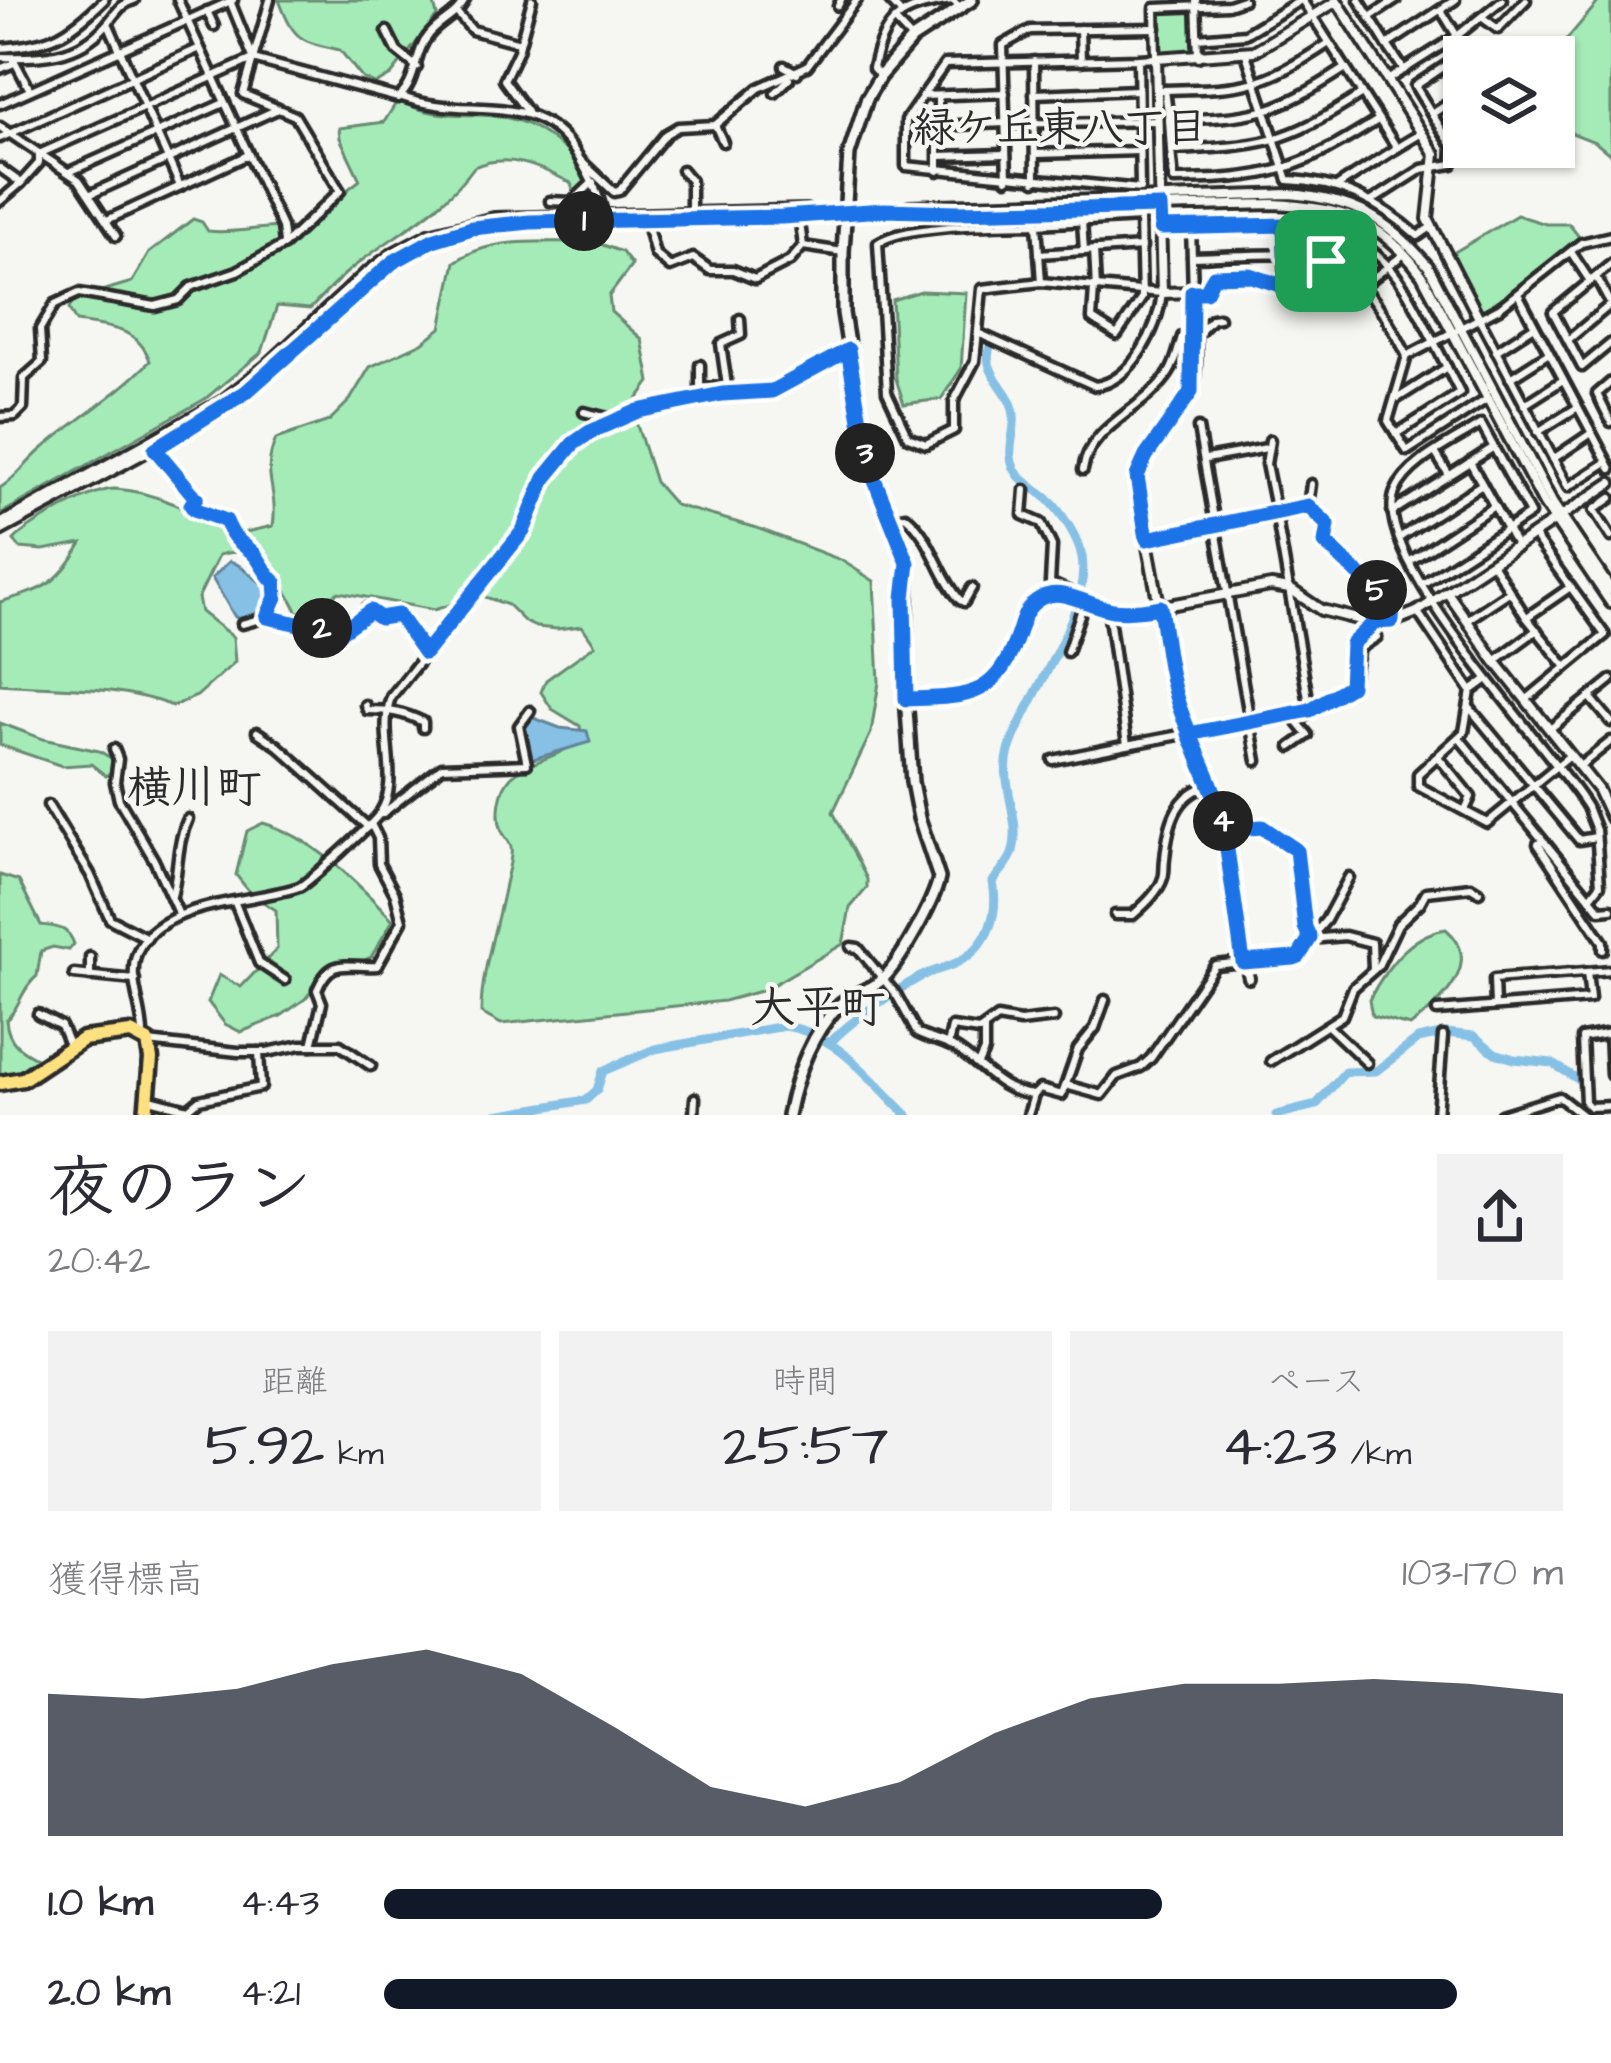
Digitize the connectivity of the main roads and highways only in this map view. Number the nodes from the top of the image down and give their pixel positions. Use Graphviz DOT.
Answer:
graph roads {
  1 [pos="972,0"];
  2 [pos="0,1083"];
  3 [pos="146,1115"];
  4 [pos="788,1115"];
  1 -- 4 [label="main road"];
  2 -- 3 [label="main road"];
}
